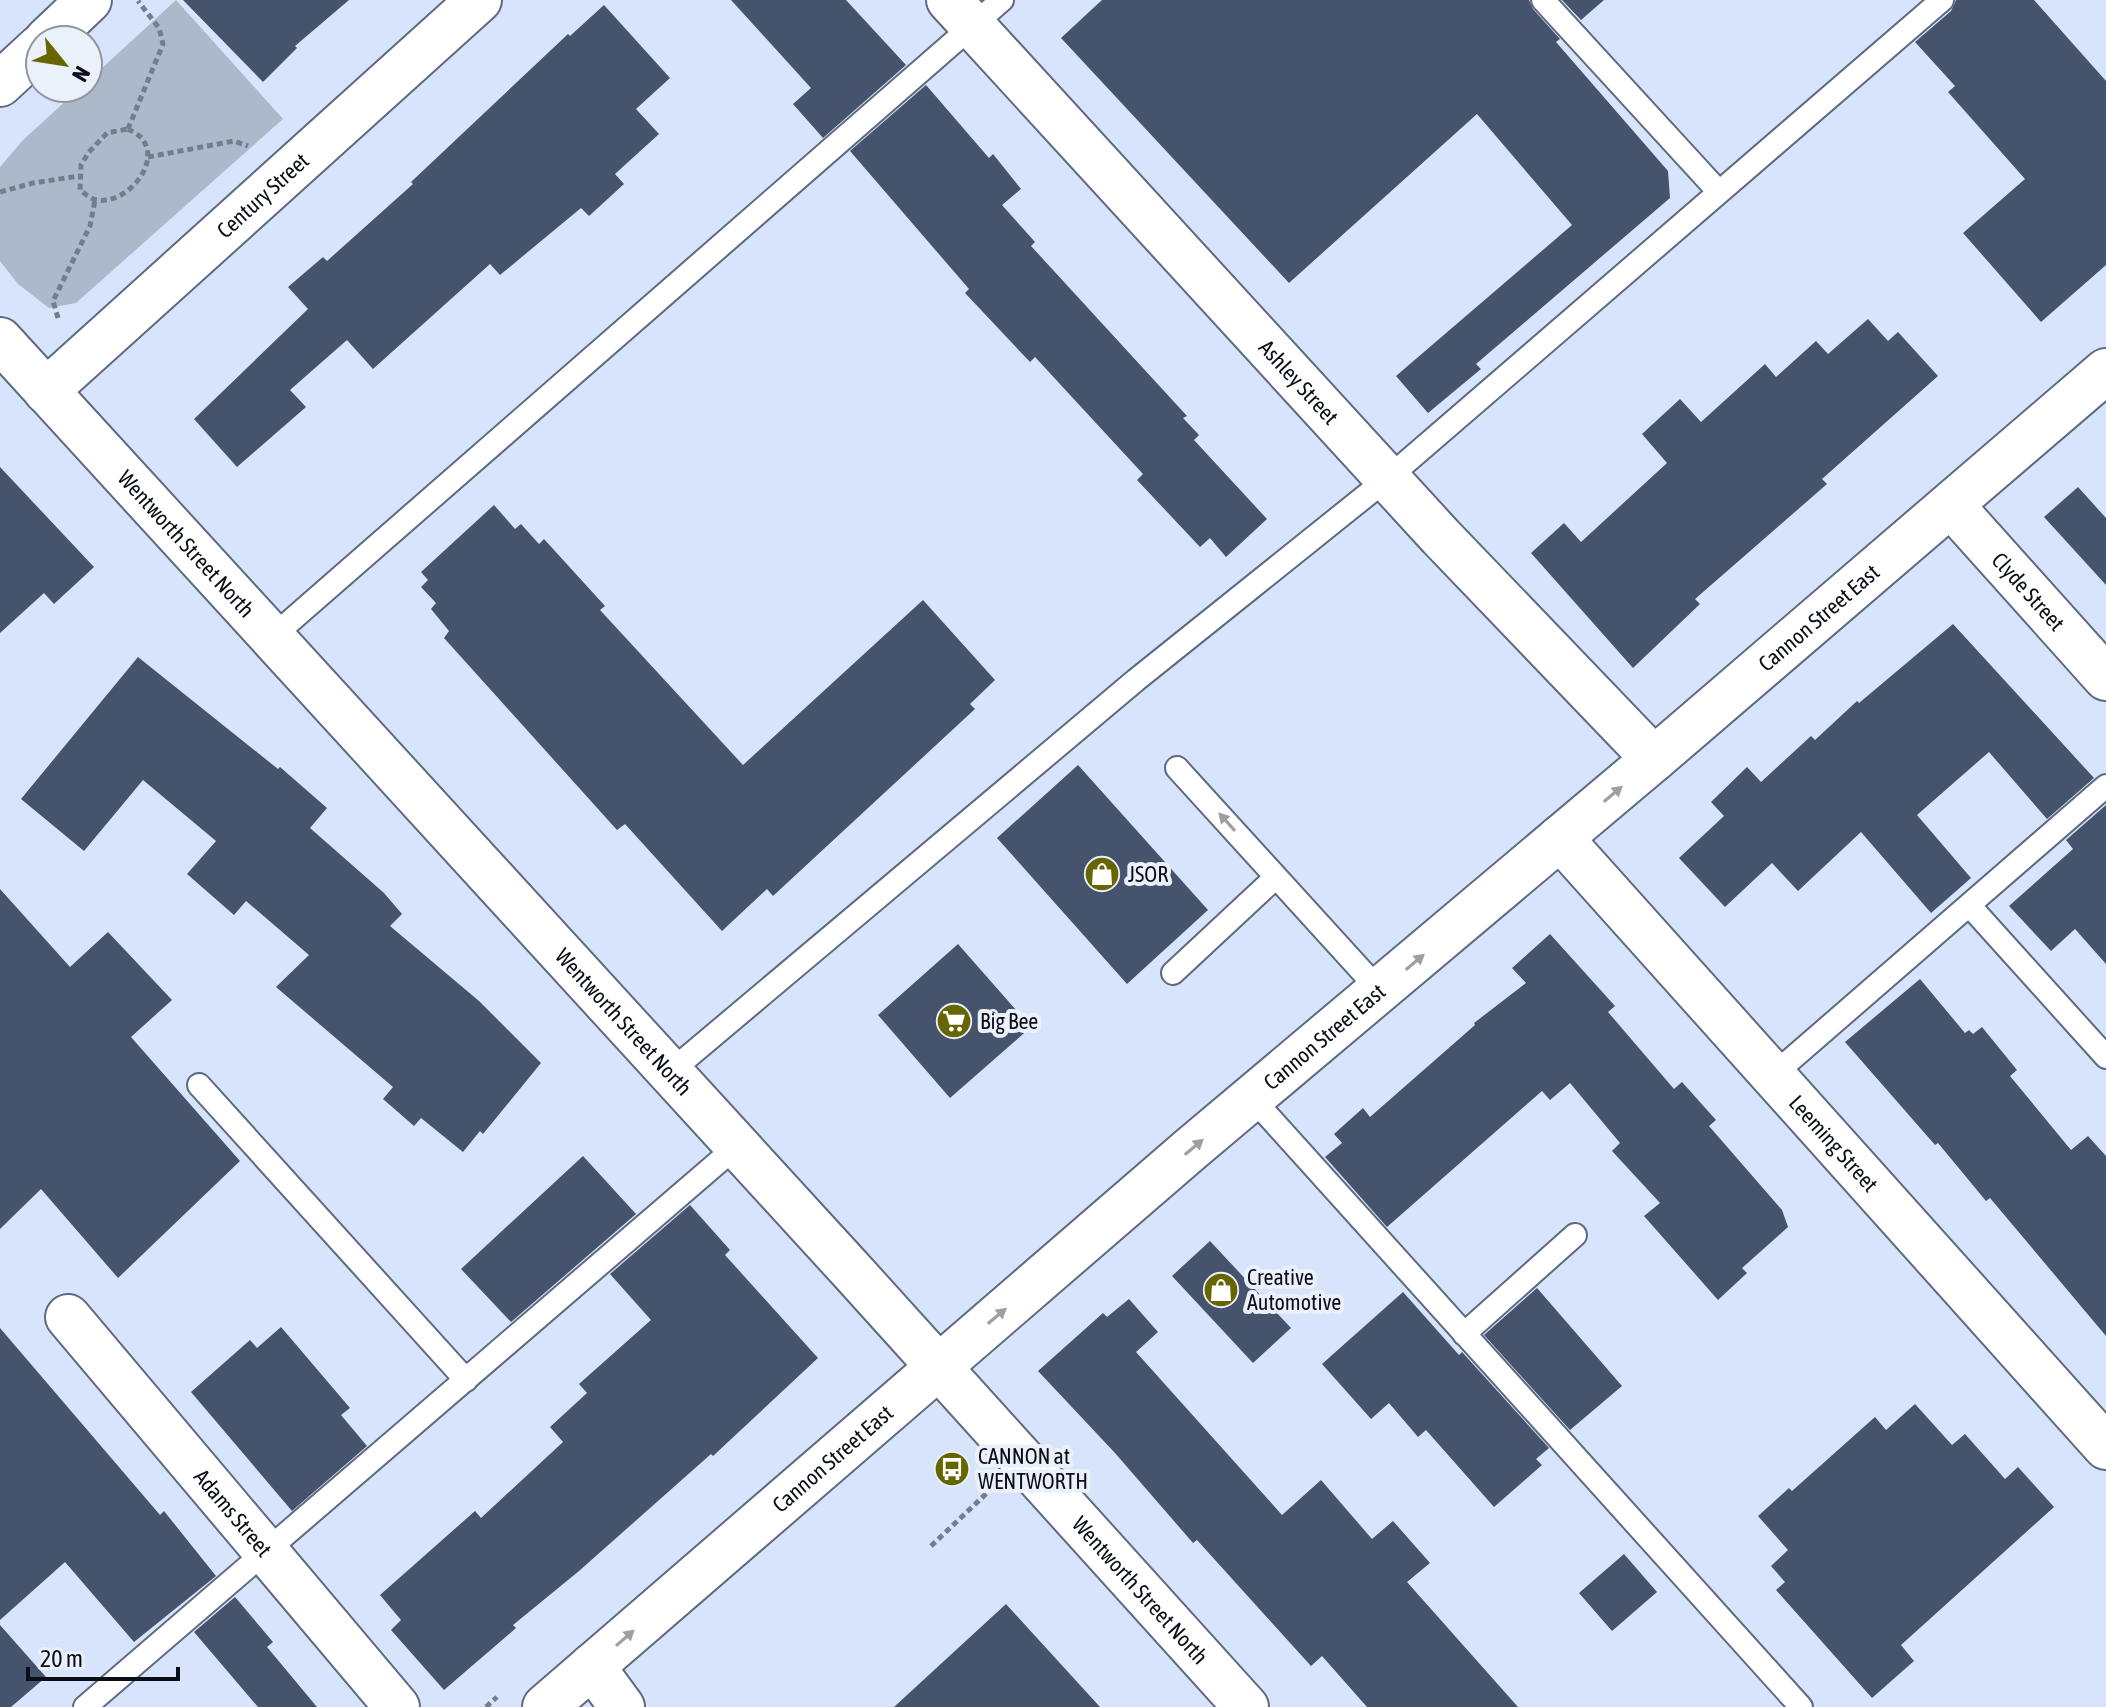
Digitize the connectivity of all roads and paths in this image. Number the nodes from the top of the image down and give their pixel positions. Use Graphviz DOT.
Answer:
graph roads {
  1 [pos="89,0"];
  2 [pos="137,0"];
  3 [pos="479,0"];
  4 [pos="1543,0"];
  5 [pos="1942,0"];
  6 [pos="974,9"];
  7 [pos="64,24"];
  8 [pos="24,62"];
  9 [pos="0,84"];
  10 [pos="128,129"];
  11 [pos="148,157"];
  12 [pos="285,175"];
  13 [pos="79,176"];
  14 [pos="0,192"];
  15 [pos="1719,192"];
  16 [pos="95,200"];
  17 [pos="0,340"];
  18 [pos="86,355"];
  19 [pos="2106,371"];
  20 [pos="46,391"];
  21 [pos="1388,478"];
  22 [pos="1951,505"];
  23 [pos="271,638"];
  24 [pos="2106,678"];
  25 [pos="1654,759"];
  26 [pos="1177,768"];
  27 [pos="2106,786"];
  28 [pos="1560,838"];
  29 [pos="1276,877"];
  30 [pos="1969,905"];
  31 [pos="1173,973"];
  32 [pos="1380,991"];
  33 [pos="2106,1057"];
  34 [pos="670,1072"];
  35 [pos="1772,1076"];
  36 [pos="199,1085"];
  37 [pos="1253,1099"];
  38 [pos="737,1146"];
  39 [pos="1575,1235"];
  40 [pos="68,1317"];
  41 [pos="1464,1334"];
  42 [pos="937,1367"];
  43 [pos="466,1380"];
  44 [pos="2106,1447"];
  45 [pos="1022,1460"];
  46 [pos="931,1546"];
  47 [pos="266,1552"];
  48 [pos="592,1666"];
  49 [pos="85,1707"];
  50 [pos="397,1707"];
  51 [pos="545,1707"];
  52 [pos="622,1707"];
  53 [pos="1246,1707"];
  54 [pos="1801,1707"];
  1 -- 7 [label="main road"];
  2 -- 10 [label="path"];
  3 -- 12 [label="main road, Century Street"];
  4 -- 15 [label="lane"];
  5 -- 15 [label="lane"];
  6 -- 21 [label="main road, Ashley Street"];
  6 -- 23 [label="lane"];
  8 -- 9 [label="main road"];
  10 -- 11 [label="path"];
  10 -- 13 [label="path"];
  11 -- 12 [label="path"];
  11 -- 16 [label="path"];
  12 -- 18 [label="main road, Century Street"];
  13 -- 14 [label="path"];
  13 -- 16 [label="path"];
  15 -- 21 [label="lane"];
  16 -- 18 [label="path"];
  17 -- 20 [label="main road, Wentworth Street North"];
  18 -- 20 [label="main road, Century Street"];
  19 -- 22 [label="main road, Cannon Street East"];
  20 -- 23 [label="main road, Wentworth Street North"];
  21 -- 25 [label="main road, Ashley Street"];
  21 -- 34 [label="lane"];
  22 -- 24 [label="main road, Clyde Street"];
  22 -- 25 [label="main road, Cannon Street East"];
  23 -- 34 [label="main road, Wentworth Street North"];
  28 -- 25 [label="main road, Cannon Street East, one-way"];
  29 -- 26 [label="lane, one-way"];
  27 -- 30 [label="lane"];
  32 -- 28 [label="main road, Cannon Street East, one-way"];
  28 -- 35 [label="main road, Leeming Street"];
  29 -- 31 [label="lane"];
  29 -- 32 [label="lane"];
  30 -- 33 [label="lane"];
  30 -- 35 [label="lane"];
  32 -- 37 [label="main road, Cannon Street East"];
  34 -- 38 [label="main road, Wentworth Street North"];
  35 -- 44 [label="main road, Leeming Street"];
  36 -- 43 [label="lane"];
  37 -- 41 [label="lane"];
  42 -- 37 [label="main road, Cannon Street East, one-way"];
  38 -- 42 [label="main road, Wentworth Street North"];
  38 -- 43 [label="lane"];
  39 -- 41 [label="lane"];
  40 -- 47 [label="main road, Adams Street"];
  41 -- 54 [label="lane"];
  42 -- 45 [label="main road, Wentworth Street North"];
  48 -- 42 [label="main road, Cannon Street East, one-way"];
  43 -- 47 [label="lane"];
  45 -- 46 [label="path"];
  45 -- 53 [label="main road, Wentworth Street North"];
  47 -- 49 [label="lane"];
  47 -- 50 [label="main road, Adams Street"];
  48 -- 51 [label="main road, Cannon Street East"];
  48 -- 52 [label="main road"];
}
